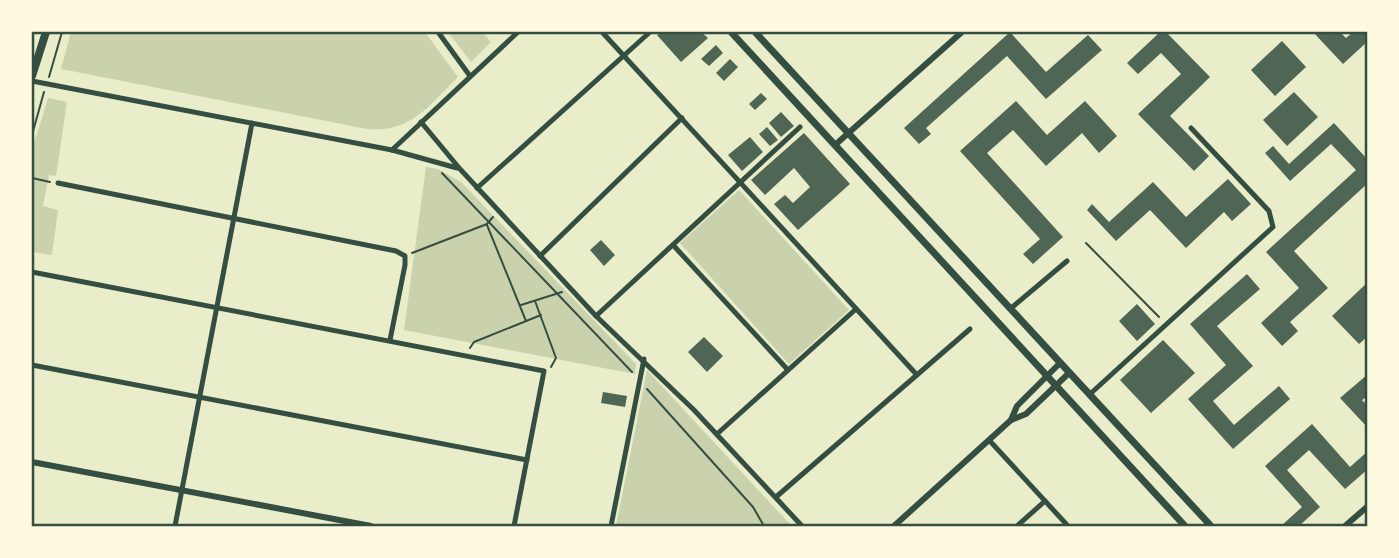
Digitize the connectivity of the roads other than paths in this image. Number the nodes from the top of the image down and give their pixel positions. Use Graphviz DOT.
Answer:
graph roads {
  1 [pos="46,32"];
  2 [pos="438,32"];
  3 [pos="518,32"];
  4 [pos="601,32"];
  5 [pos="650,32"];
  6 [pos="731,32"];
  7 [pos="755,32"];
  8 [pos="962,32"];
  9 [pos="623,55"];
  10 [pos="470,76"];
  11 [pos="32,78"];
  12 [pos="682,118"];
  13 [pos="421,122"];
  14 [pos="252,123"];
  15 [pos="800,127"];
  16 [pos="1191,128"];
  17 [pos="848,133"];
  18 [pos="835,145"];
  19 [pos="392,150"];
  20 [pos="460,169"];
  21 [pos="740,182"];
  22 [pos="58,183"];
  23 [pos="477,188"];
  24 [pos="233,219"];
  25 [pos="673,245"];
  26 [pos="540,256"];
  27 [pos="1067,261"];
  28 [pos="32,272"];
  29 [pos="216,307"];
  30 [pos="856,309"];
  31 [pos="1010,309"];
  32 [pos="596,316"];
  33 [pos="970,329"];
  34 [pos="390,340"];
  35 [pos="644,359"];
  36 [pos="1060,363"];
  37 [pos="32,365"];
  38 [pos="788,370"];
  39 [pos="1069,373"];
  40 [pos="917,375"];
  41 [pos="1048,377"];
  42 [pos="1056,386"];
  43 [pos="1089,395"];
  44 [pos="199,398"];
  45 [pos="1011,420"];
  46 [pos="717,434"];
  47 [pos="989,440"];
  48 [pos="527,460"];
  49 [pos="32,462"];
  50 [pos="182,491"];
  51 [pos="776,498"];
  52 [pos="1045,501"];
  53 [pos="1367,506"];
  54 [pos="175,527"];
  55 [pos="371,527"];
  56 [pos="514,527"];
  57 [pos="611,527"];
  58 [pos="802,527"];
  59 [pos="894,527"];
  60 [pos="1017,527"];
  61 [pos="1068,527"];
  62 [pos="1185,527"];
  63 [pos="1211,527"];
  64 [pos="1345,527"];
  1 -- 11 [label="highway"];
  2 -- 10 [label="street"];
  3 -- 10 [label="street"];
  4 -- 9 [label="street"];
  5 -- 9 [label="street"];
  6 -- 18 [label="main road"];
  7 -- 17 [label="main road"];
  8 -- 17 [label="street"];
  9 -- 12 [label="street"];
  9 -- 23 [label="street"];
  10 -- 13 [label="street"];
  11 -- 14 [label="street"];
  12 -- 21 [label="street"];
  12 -- 26 [label="street"];
  13 -- 19 [label="street"];
  13 -- 20 [label="street"];
  14 -- 19 [label="street"];
  14 -- 24 [label="street"];
  15 -- 21 [label="street"];
  16 -- 43 [label="street"];
  17 -- 18 [label="street"];
  17 -- 31 [label="main road"];
  18 -- 41 [label="main road"];
  19 -- 20 [label="street"];
  20 -- 23 [label="street"];
  21 -- 25 [label="street"];
  21 -- 30 [label="street"];
  22 -- 24 [label="street"];
  23 -- 26 [label="street"];
  24 -- 29 [label="street"];
  24 -- 34 [label="street"];
  25 -- 32 [label="street"];
  25 -- 38 [label="street"];
  26 -- 32 [label="street"];
  27 -- 31 [label="street"];
  28 -- 29 [label="street"];
  29 -- 34 [label="street"];
  29 -- 44 [label="street"];
  30 -- 38 [label="street"];
  30 -- 40 [label="street"];
  31 -- 36 [label="main road"];
  32 -- 35 [label="street"];
  33 -- 40 [label="street"];
  34 -- 48 [label="street"];
  35 -- 46 [label="street"];
  35 -- 57 [label="street"];
  36 -- 39 [label="main road"];
  36 -- 41 [label="street"];
  37 -- 44 [label="street"];
  38 -- 46 [label="street"];
  39 -- 42 [label="street"];
  39 -- 43 [label="main road"];
  40 -- 51 [label="street"];
  41 -- 42 [label="main road"];
  41 -- 45 [label="street"];
  42 -- 45 [label="street"];
  42 -- 62 [label="main road"];
  43 -- 63 [label="main road"];
  44 -- 48 [label="street"];
  44 -- 50 [label="street"];
  45 -- 47 [label="street"];
  46 -- 51 [label="street"];
  47 -- 52 [label="street"];
  47 -- 59 [label="street"];
  48 -- 56 [label="street"];
  49 -- 50 [label="street"];
  50 -- 54 [label="street"];
  50 -- 55 [label="street"];
  51 -- 58 [label="street"];
  52 -- 60 [label="street"];
  52 -- 61 [label="street"];
  53 -- 64 [label="street"];
}
